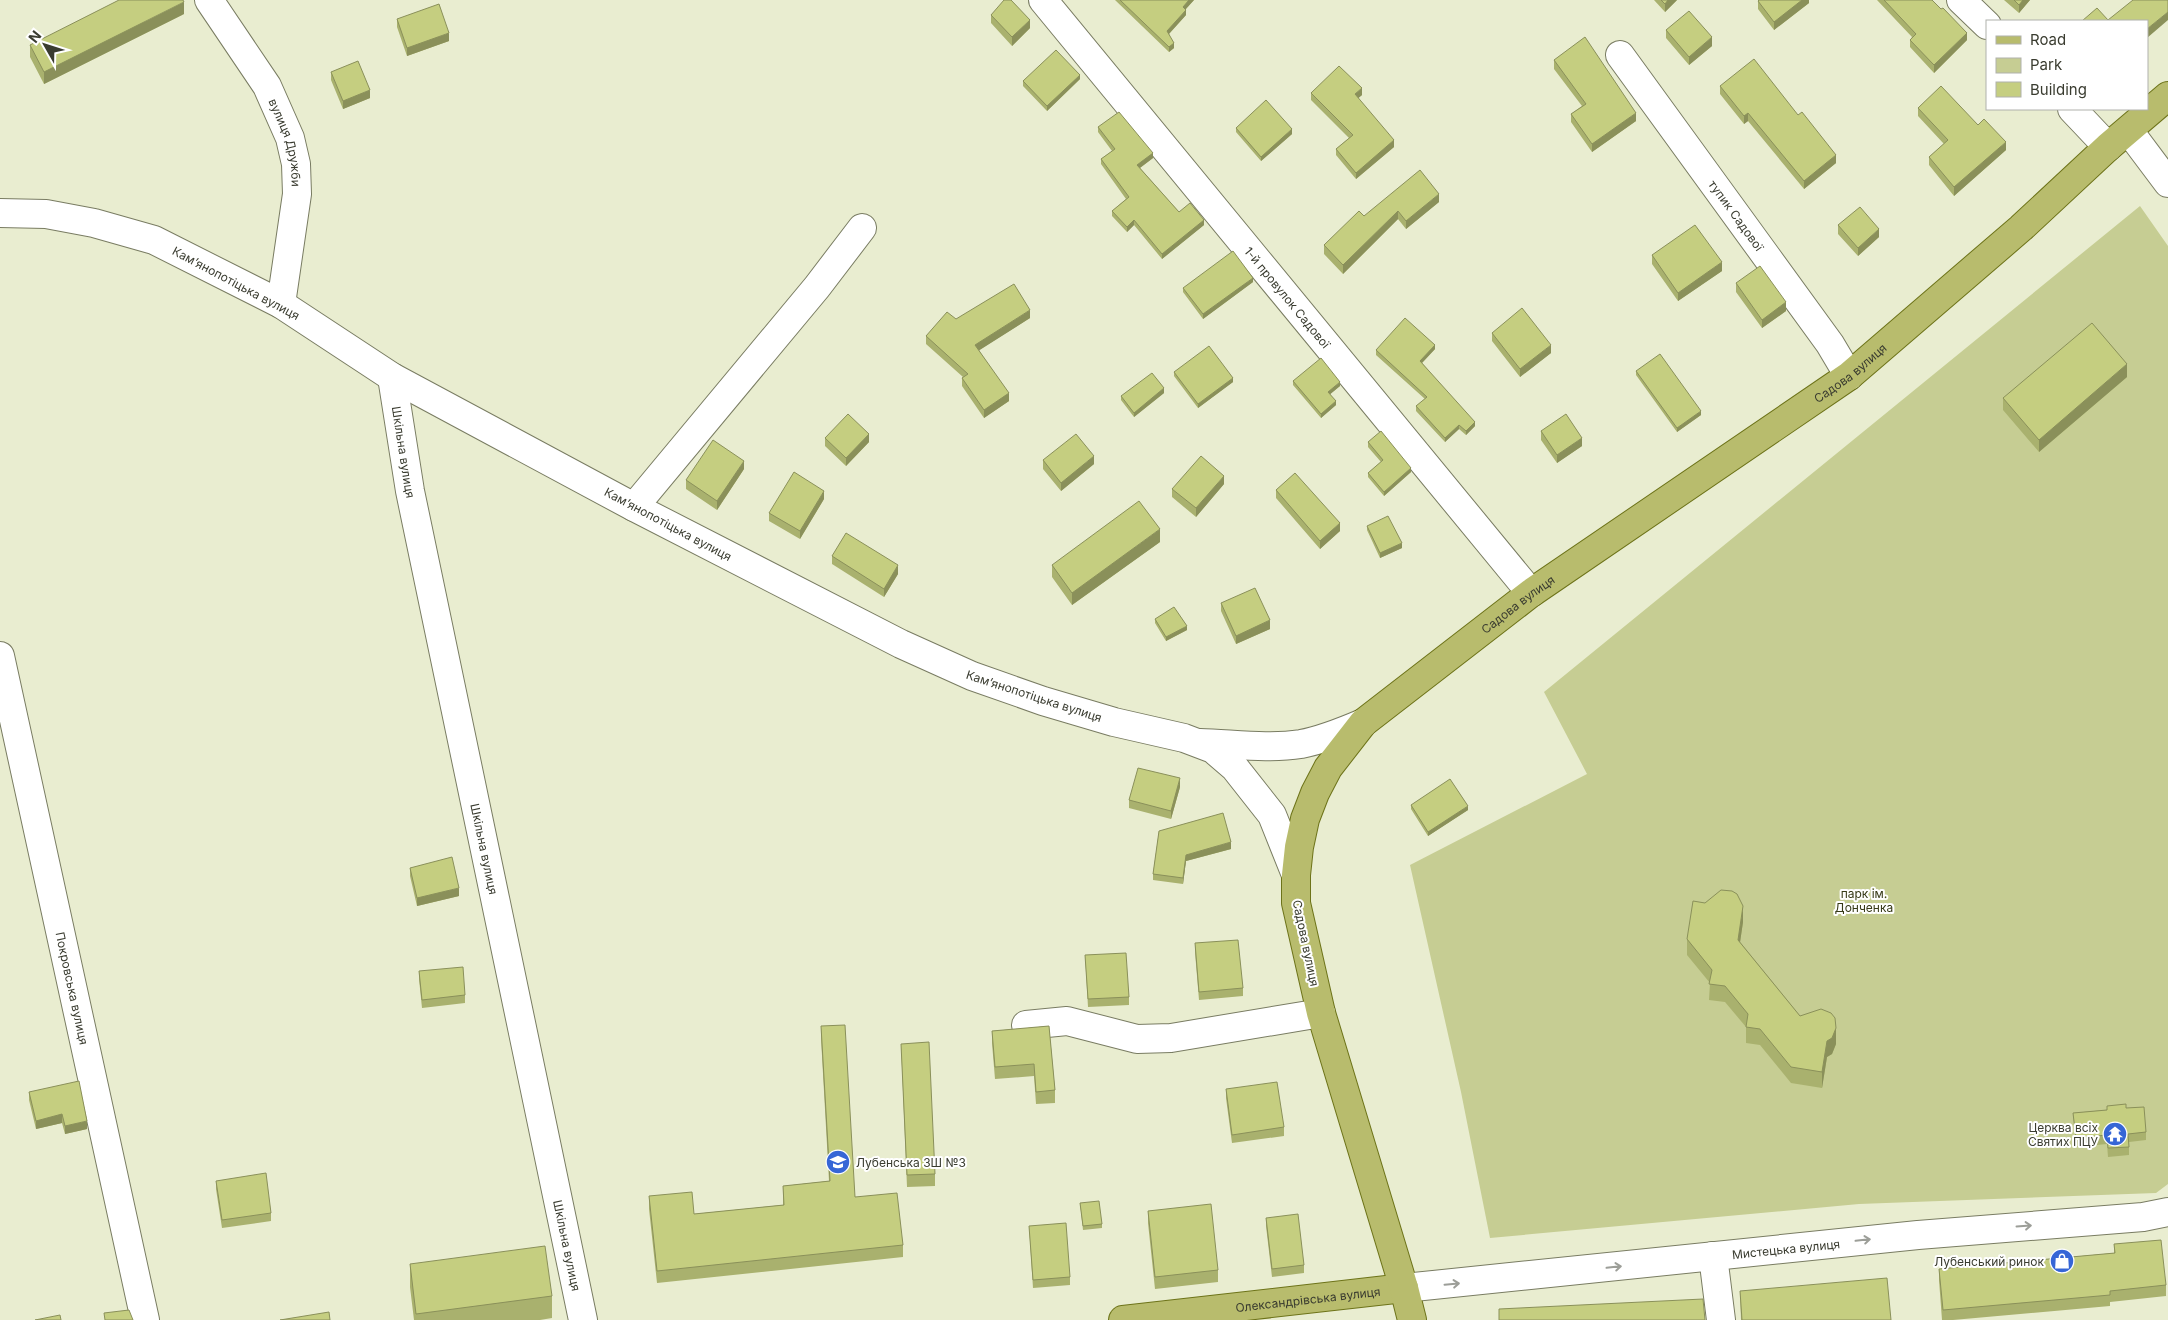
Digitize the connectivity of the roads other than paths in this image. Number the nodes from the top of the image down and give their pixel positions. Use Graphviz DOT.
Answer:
graph roads {
  1 [pos="209,0"];
  2 [pos="1044,0"];
  3 [pos="1961,0"];
  4 [pos="1986,24"];
  5 [pos="1620,55"];
  6 [pos="2168,96"];
  7 [pos="2074,110"];
  8 [pos="2118,139"];
  9 [pos="2168,183"];
  10 [pos="0,214"];
  11 [pos="862,228"];
  12 [pos="281,304"];
  13 [pos="1849,376"];
  14 [pos="392,377"];
  15 [pos="634,507"];
  16 [pos="1532,593"];
  17 [pos="0,656"];
  18 [pos="1362,723"];
  19 [pos="1197,743"];
  20 [pos="1296,875"];
  21 [pos="1321,1013"];
  22 [pos="1026,1025"];
  23 [pos="2168,1212"];
  24 [pos="1713,1256"];
  25 [pos="1404,1288"];
  26 [pos="145,1320"];
  27 [pos="583,1320"];
  28 [pos="1122,1320"];
  29 [pos="1412,1320"];
  30 [pos="1721,1320"];
  1 -- 12 [label="street, вулиця Дружби"];
  2 -- 16 [label="street, 1-й провулок Садової"];
  3 -- 4 [label="street"];
  5 -- 13 [label="street, тупик Садової"];
  6 -- 8 [label="main road, Садова вулиця"];
  7 -- 8 [label="street"];
  8 -- 9 [label="street"];
  8 -- 13 [label="main road, Садова вулиця"];
  10 -- 12 [label="street, Камʼянопотіцька вулиця"];
  11 -- 15 [label="street"];
  12 -- 14 [label="street, Камʼянопотіцька вулиця"];
  13 -- 16 [label="main road, Садова вулиця"];
  14 -- 15 [label="street, Камʼянопотіцька вулиця"];
  14 -- 27 [label="street, Шкільна вулиця"];
  15 -- 19 [label="street, Камʼянопотіцька вулиця"];
  16 -- 18 [label="main road, Садова вулиця"];
  17 -- 26 [label="street, Покровська вулиця"];
  18 -- 19 [label="street"];
  18 -- 20 [label="main road, Садова вулиця"];
  19 -- 20 [label="street, Камʼянопотіцька вулиця"];
  20 -- 21 [label="main road, Садова вулиця"];
  21 -- 22 [label="street"];
  21 -- 25 [label="main road, Садова вулиця"];
  24 -- 23 [label="street, Мистецька вулиця, one-way"];
  25 -- 24 [label="street, Мистецька вулиця, one-way"];
  24 -- 30 [label="street"];
  25 -- 28 [label="main road, Олександрівська вулиця"];
  25 -- 29 [label="main road, Садова вулиця"];
}
